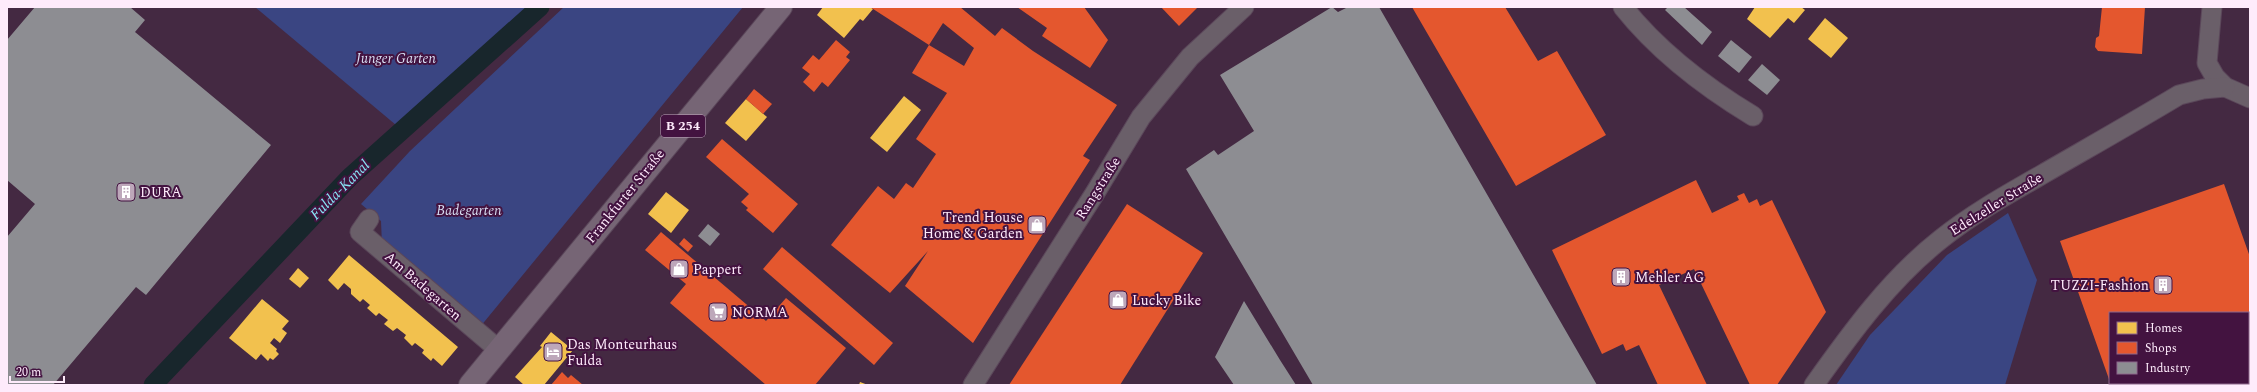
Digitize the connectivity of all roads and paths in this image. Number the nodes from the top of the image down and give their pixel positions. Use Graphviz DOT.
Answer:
graph roads {
  1 [pos="781,7"];
  2 [pos="1244,7"];
  3 [pos="1623,7"];
  4 [pos="2212,7"];
  5 [pos="2225,87"];
  6 [pos="2250,98"];
  7 [pos="1753,116"];
  8 [pos="369,219"];
  9 [pos="498,350"];
  10 [pos="470,385"];
  11 [pos="973,385"];
  12 [pos="1814,385"];
  1 -- 9 [label="main road, Frankfurter Straße / B 254"];
  2 -- 11 [label="street, Rangstraße"];
  3 -- 7 [label="street"];
  4 -- 5 [label="street"];
  5 -- 6 [label="street"];
  5 -- 12 [label="street, Edelzeller Straße"];
  8 -- 9 [label="street, Am Badegarten"];
  9 -- 10 [label="main road, Frankfurter Straße / B 254"];
}
